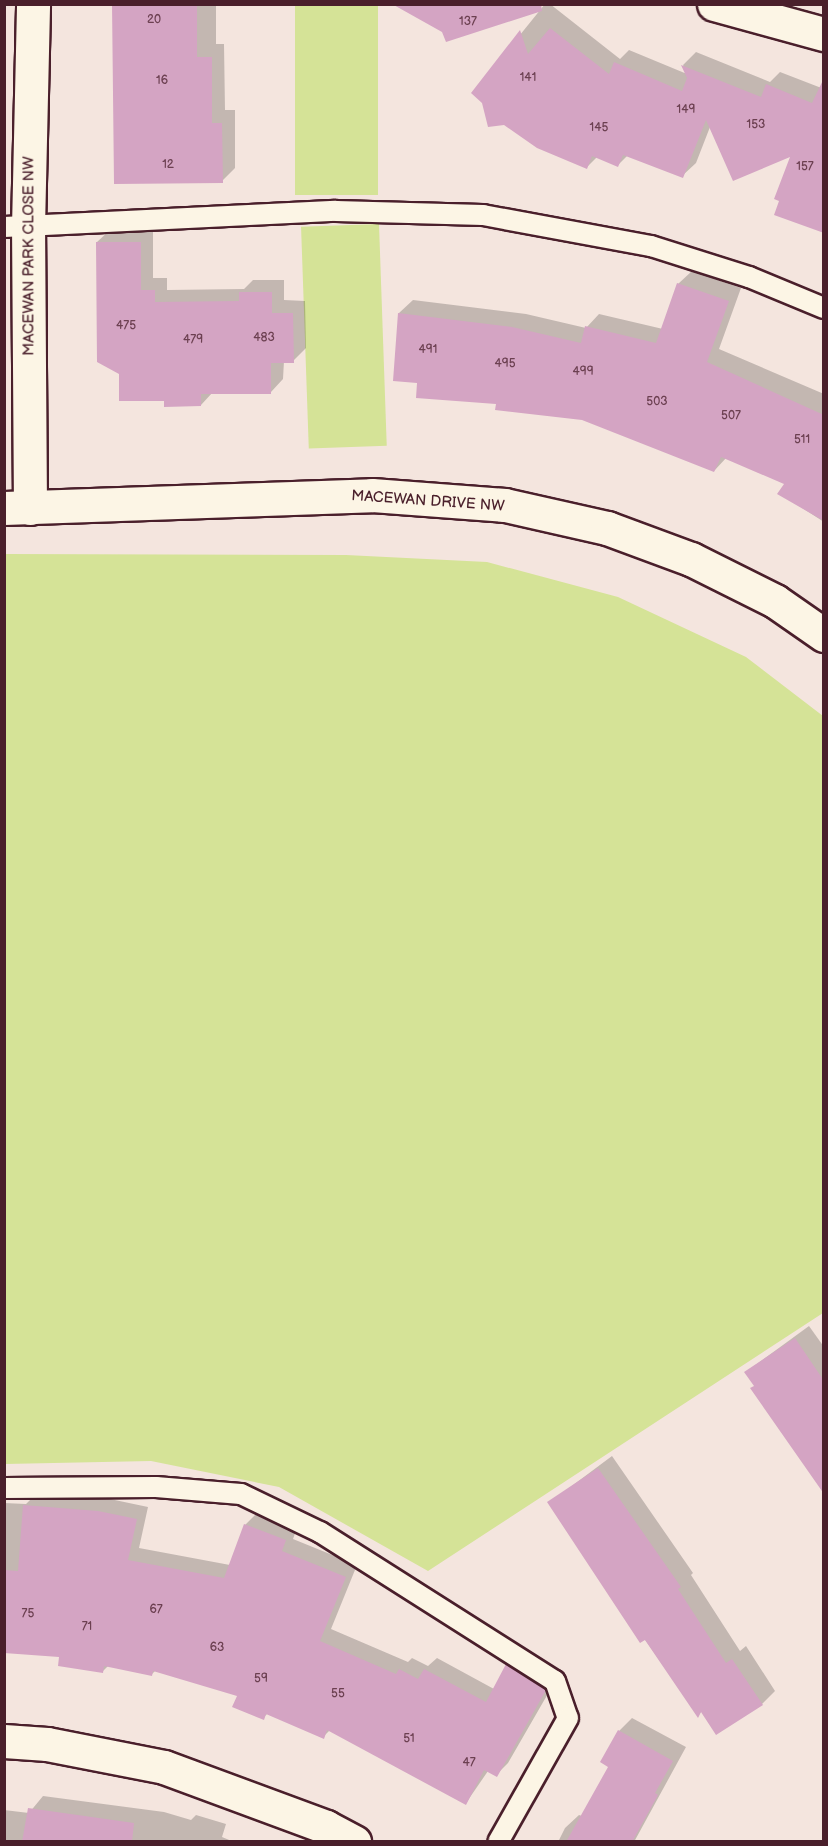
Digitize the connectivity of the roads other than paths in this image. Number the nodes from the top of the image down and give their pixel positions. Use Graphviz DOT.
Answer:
graph roads {
  1 [pos="33,4"];
  2 [pos="714,4"];
  3 [pos="824,34"];
  4 [pos="16,227"];
  5 [pos="824,308"];
  6 [pos="17,508"];
  7 [pos="824,635"];
  8 [pos="4,1488"];
  9 [pos="4,1741"];
  10 [pos="354,1842"];
  11 [pos="498,1842"];
  1 -- 4 [label="street, MACEWAN PARK CLOSE NW"];
  2 -- 3 [label="street"];
  4 -- 5 [label="lane"];
  4 -- 6 [label="street, MACEWAN PARK CLOSE NW"];
  6 -- 7 [label="street, MACEWAN DRIVE NW"];
  8 -- 11 [label="lane"];
  9 -- 10 [label="street"];
}
